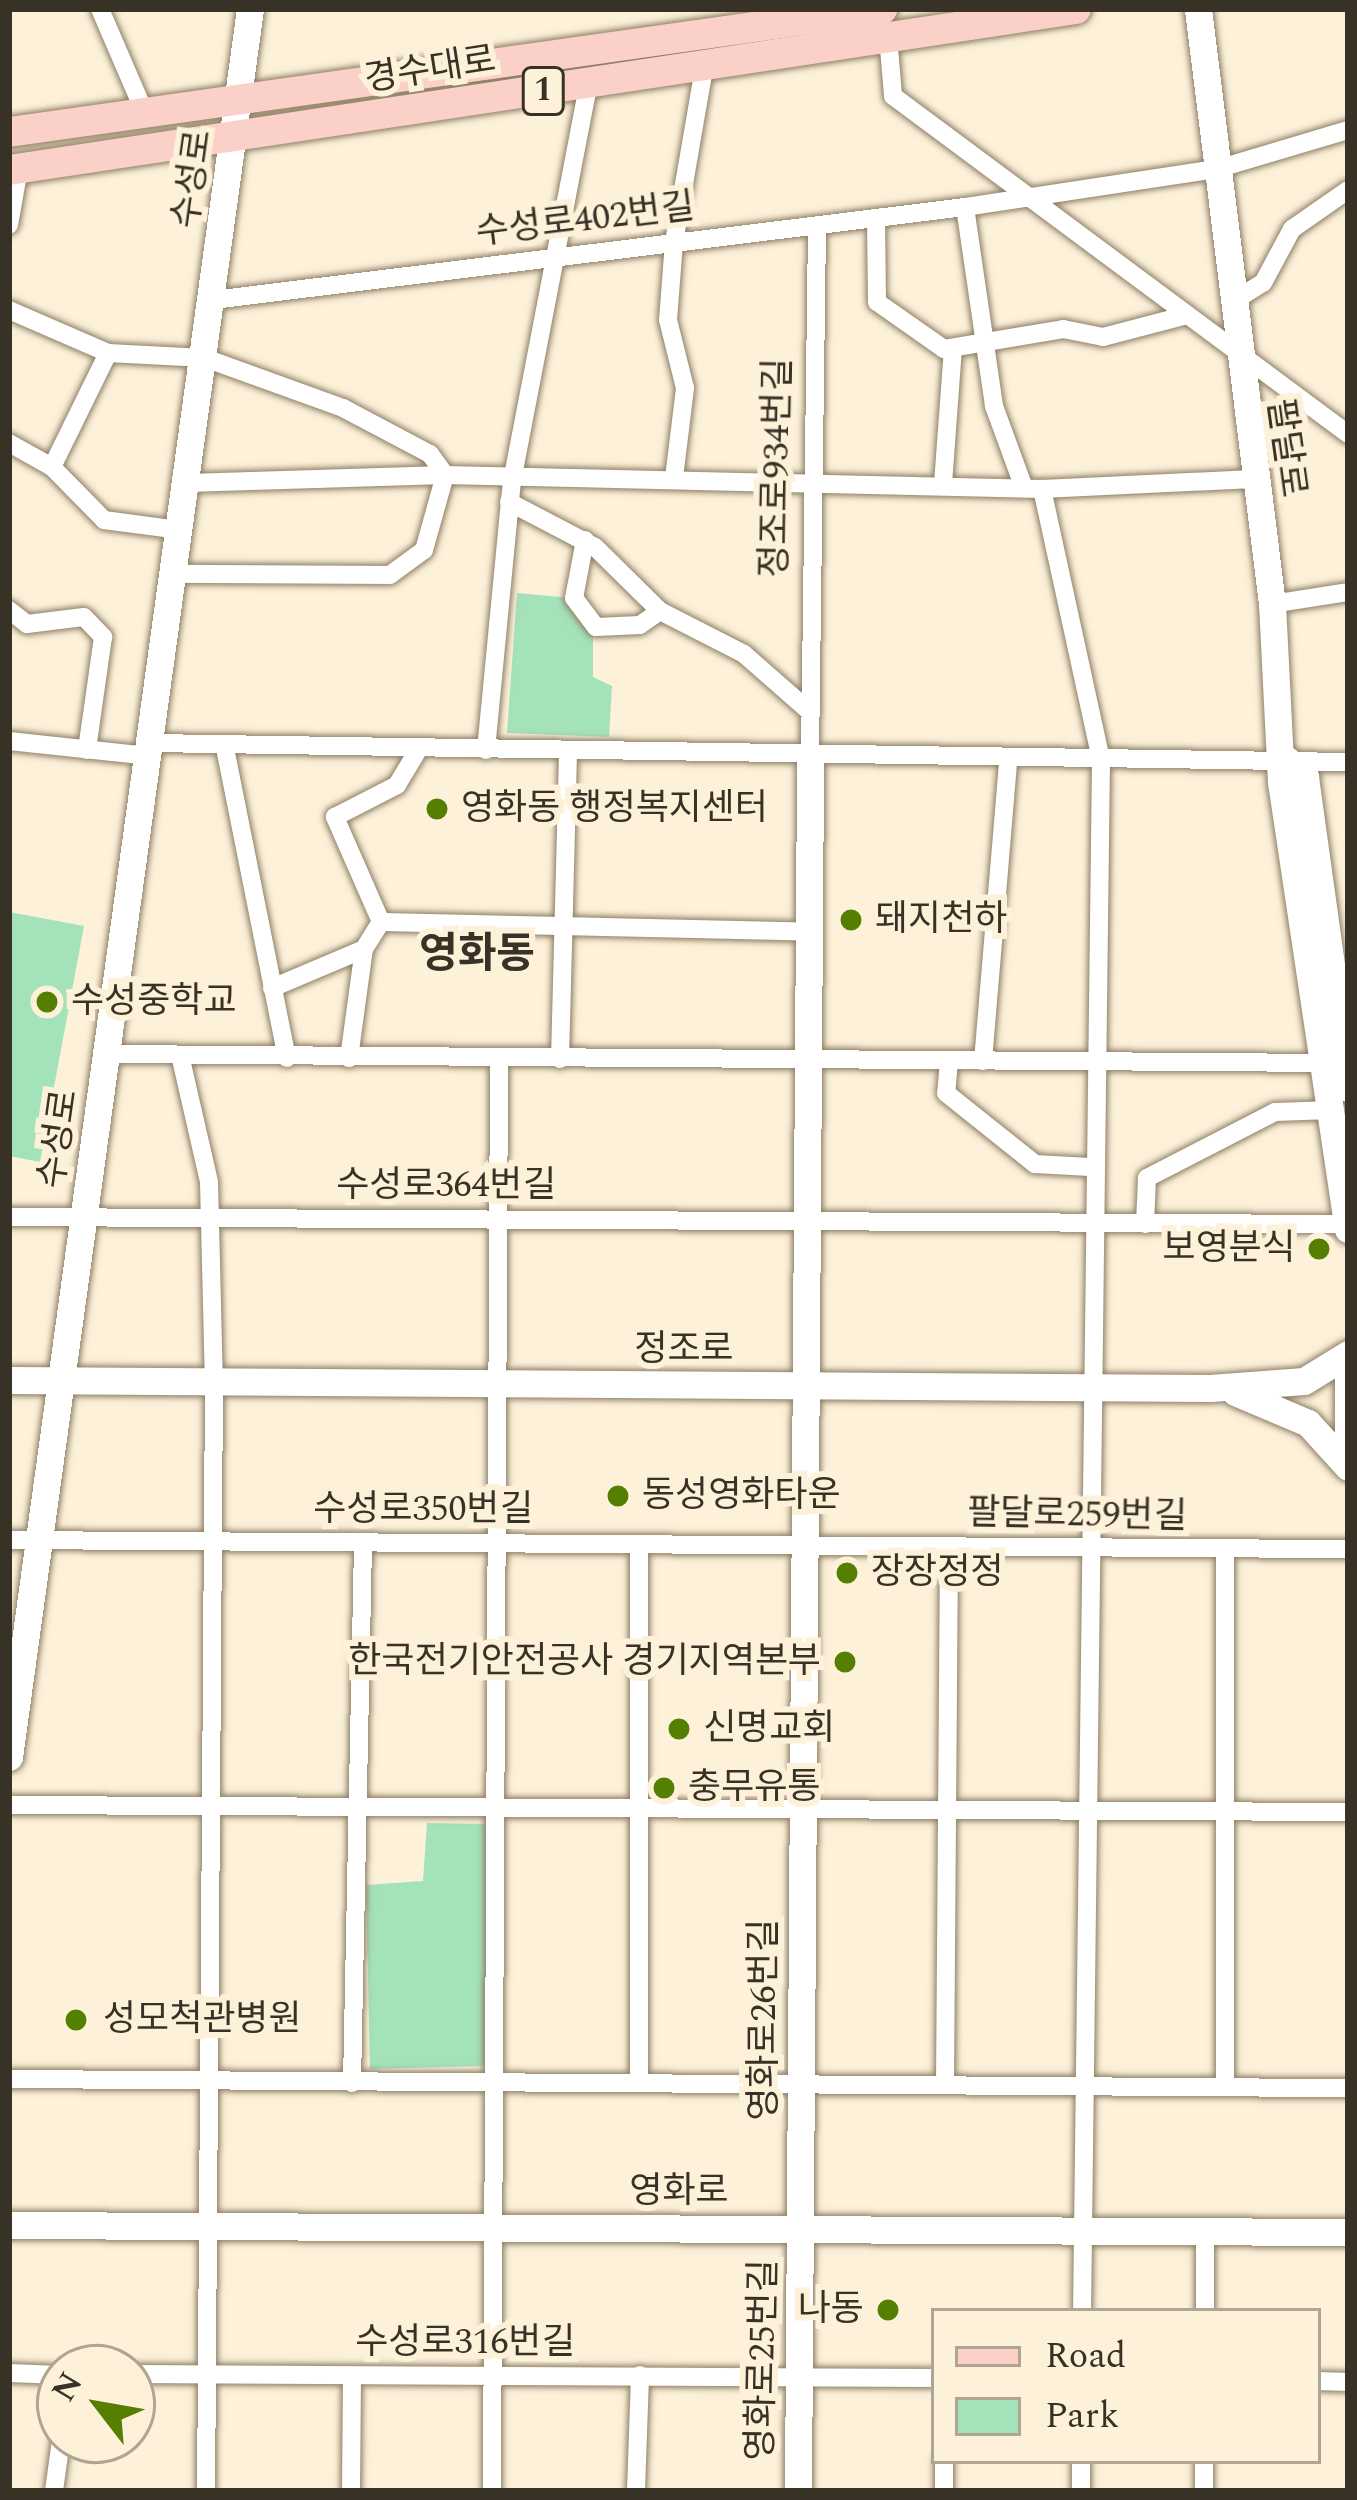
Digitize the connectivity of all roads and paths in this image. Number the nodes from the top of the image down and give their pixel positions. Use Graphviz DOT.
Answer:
graph roads {
  1 [pos="100,9"];
  2 [pos="250,9"];
  3 [pos="1076,9"];
  4 [pos="1198,9"];
  5 [pos="885,22"];
  6 [pos="705,63"];
  7 [pos="589,83"];
  8 [pos="239,105"];
  9 [pos="146,116"];
  10 [pos="1348,130"];
  11 [pos="9,132"];
  12 [pos="235,140"];
  13 [pos="14,169"];
  14 [pos="1216,169"];
  15 [pos="1348,190"];
  16 [pos="1028,196"];
  17 [pos="965,207"];
  18 [pos="876,218"];
  19 [pos="9,225"];
  20 [pos="817,226"];
  21 [pos="674,242"];
  22 [pos="556,257"];
  23 [pos="213,300"];
  24 [pos="1232,302"];
  25 [pos="9,310"];
  26 [pos="1187,315"];
  27 [pos="985,346"];
  28 [pos="953,349"];
  29 [pos="1237,352"];
  30 [pos="108,353"];
  31 [pos="205,358"];
  32 [pos="1348,434"];
  33 [pos="9,443"];
  34 [pos="52,467"];
  35 [pos="446,475"];
  36 [pos="674,478"];
  37 [pos="1253,479"];
  38 [pos="512,481"];
  39 [pos="812,482"];
  40 [pos="187,483"];
  41 [pos="944,484"];
  42 [pos="1033,489"];
  43 [pos="509,502"];
  44 [pos="181,530"];
  45 [pos="585,541"];
  46 [pos="174,574"];
  47 [pos="1348,592"];
  48 [pos="1272,604"];
  49 [pos="9,610"];
  50 [pos="660,611"];
  51 [pos="810,712"];
  52 [pos="9,741"];
  53 [pos="225,748"];
  54 [pos="151,749"];
  55 [pos="88,750"];
  56 [pos="418,750"];
  57 [pos="486,750"];
  58 [pos="568,752"];
  59 [pos="810,755"];
  60 [pos="1100,760"];
  61 [pos="1288,760"];
  62 [pos="1008,761"];
  63 [pos="1348,762"];
  64 [pos="381,922"];
  65 [pos="557,924"];
  66 [pos="806,932"];
  67 [pos="364,949"];
  68 [pos="272,988"];
  69 [pos="107,1054"];
  70 [pos="180,1055"];
  71 [pos="287,1058"];
  72 [pos="349,1058"];
  73 [pos="806,1058"];
  74 [pos="499,1059"];
  75 [pos="560,1059"];
  76 [pos="949,1060"];
  77 [pos="983,1060"];
  78 [pos="1088,1060"];
  79 [pos="1326,1063"];
  80 [pos="1340,1099"];
  81 [pos="1090,1167"];
  82 [pos="9,1216"];
  83 [pos="86,1217"];
  84 [pos="210,1218"];
  85 [pos="500,1220"];
  86 [pos="806,1221"];
  87 [pos="1088,1222"];
  88 [pos="1145,1224"];
  89 [pos="1347,1227"];
  90 [pos="1348,1354"];
  91 [pos="1348,1368"];
  92 [pos="9,1380"];
  93 [pos="62,1382"];
  94 [pos="214,1383"];
  95 [pos="500,1384"];
  96 [pos="805,1386"];
  97 [pos="1088,1387"];
  98 [pos="1220,1388"];
  99 [pos="1348,1441"];
  100 [pos="1348,1467"];
  101 [pos="9,1540"];
  102 [pos="41,1540"];
  103 [pos="211,1541"];
  104 [pos="363,1544"];
  105 [pos="499,1544"];
  106 [pos="639,1544"];
  107 [pos="804,1544"];
  108 [pos="949,1546"];
  109 [pos="1087,1547"];
  110 [pos="1348,1549"];
  111 [pos="1225,1550"];
  112 [pos="9,1757"];
  113 [pos="9,1804"];
  114 [pos="211,1807"];
  115 [pos="355,1808"];
  116 [pos="497,1809"];
  117 [pos="641,1809"];
  118 [pos="802,1811"];
  119 [pos="947,1811"];
  120 [pos="1084,1812"];
  121 [pos="1348,1812"];
  122 [pos="1226,1813"];
  123 [pos="9,2079"];
  124 [pos="207,2080"];
  125 [pos="494,2081"];
  126 [pos="352,2083"];
  127 [pos="639,2083"];
  128 [pos="800,2083"];
  129 [pos="945,2084"];
  130 [pos="1083,2085"];
  131 [pos="1225,2087"];
  132 [pos="1348,2088"];
  133 [pos="9,2225"];
  134 [pos="207,2226"];
  135 [pos="492,2228"];
  136 [pos="800,2229"];
  137 [pos="1081,2232"];
  138 [pos="1348,2232"];
  139 [pos="1205,2233"];
  140 [pos="1082,2308"];
  141 [pos="1205,2308"];
  142 [pos="156,2374"];
  143 [pos="207,2374"];
  144 [pos="640,2375"];
  145 [pos="352,2376"];
  146 [pos="493,2377"];
  147 [pos="799,2378"];
  148 [pos="931,2378"];
  149 [pos="206,2491"];
  150 [pos="351,2491"];
  151 [pos="492,2491"];
  152 [pos="637,2491"];
  153 [pos="798,2491"];
  1 -- 9 [label="street"];
  2 -- 8 [label="street, 수성로"];
  3 -- 5 [label="main road, 경수대로 / 1"];
  4 -- 14 [label="street, 팔달로"];
  5 -- 6 [label="main road, 경수대로 / 1"];
  5 -- 8 [label="main road, 경수대로 / 1"];
  5 -- 16 [label="street"];
  6 -- 7 [label="main road, 경수대로 / 1"];
  6 -- 21 [label="street"];
  7 -- 12 [label="main road, 경수대로 / 1"];
  7 -- 22 [label="street"];
  8 -- 9 [label="main road, 경수대로 / 1"];
  8 -- 12 [label="street, 수성로"];
  9 -- 11 [label="main road, 경수대로 / 1"];
  10 -- 14 [label="street, 수성로402번길"];
  12 -- 13 [label="main road, 경수대로 / 1"];
  12 -- 23 [label="street, 수성로"];
  13 -- 19 [label="street"];
  14 -- 16 [label="street, 수성로402번길"];
  14 -- 24 [label="street, 팔달로"];
  15 -- 24 [label="street"];
  16 -- 17 [label="street, 수성로402번길"];
  16 -- 26 [label="street"];
  17 -- 18 [label="street, 수성로402번길"];
  17 -- 27 [label="street"];
  18 -- 20 [label="street, 수성로402번길"];
  18 -- 28 [label="street"];
  20 -- 21 [label="street, 수성로402번길"];
  20 -- 39 [label="street, 정조로934번길"];
  21 -- 22 [label="street, 수성로402번길"];
  21 -- 36 [label="street"];
  22 -- 23 [label="street, 수성로402번길"];
  22 -- 38 [label="street"];
  23 -- 31 [label="street, 수성로"];
  24 -- 29 [label="street, 팔달로"];
  25 -- 30 [label="street"];
  26 -- 27 [label="street"];
  26 -- 29 [label="street"];
  27 -- 28 [label="street"];
  27 -- 42 [label="street"];
  28 -- 41 [label="street"];
  29 -- 32 [label="street"];
  29 -- 37 [label="street, 팔달로"];
  30 -- 31 [label="street"];
  30 -- 34 [label="street"];
  31 -- 35 [label="street"];
  31 -- 40 [label="street, 수성로"];
  33 -- 34 [label="street"];
  34 -- 44 [label="street"];
  35 -- 38 [label="street"];
  35 -- 40 [label="street"];
  35 -- 46 [label="street"];
  36 -- 38 [label="street"];
  36 -- 39 [label="street"];
  37 -- 42 [label="street"];
  37 -- 48 [label="street, 팔달로"];
  38 -- 43 [label="street"];
  39 -- 41 [label="street"];
  39 -- 51 [label="street, 정조로934번길"];
  40 -- 44 [label="street, 수성로"];
  41 -- 42 [label="street"];
  42 -- 60 [label="street"];
  43 -- 45 [label="street"];
  43 -- 57 [label="street"];
  44 -- 46 [label="street, 수성로"];
  45 -- 50 [label="street"];
  45 -- 50 [label="street"];
  46 -- 54 [label="street, 수성로"];
  47 -- 48 [label="street"];
  48 -- 61 [label="street, 팔달로"];
  49 -- 55 [label="street"];
  50 -- 51 [label="street"];
  51 -- 59 [label="street, 정조로934번길"];
  52 -- 55 [label="street"];
  53 -- 54 [label="street"];
  53 -- 56 [label="street"];
  53 -- 68 [label="street"];
  54 -- 55 [label="street"];
  54 -- 69 [label="street, 수성로"];
  56 -- 57 [label="street"];
  56 -- 64 [label="street"];
  57 -- 58 [label="street"];
  58 -- 59 [label="street"];
  58 -- 65 [label="street"];
  59 -- 62 [label="street"];
  59 -- 66 [label="street, 정조로934번길"];
  60 -- 61 [label="street"];
  60 -- 62 [label="street"];
  60 -- 78 [label="street"];
  61 -- 63 [label="street"];
  61 -- 79 [label="street, 팔달로"];
  61 -- 80 [label="street, 팔달로"];
  62 -- 77 [label="street"];
  64 -- 65 [label="street"];
  64 -- 67 [label="street"];
  65 -- 66 [label="street"];
  65 -- 75 [label="street"];
  66 -- 73 [label="street, 정조로934번길"];
  67 -- 68 [label="street"];
  67 -- 72 [label="street"];
  68 -- 71 [label="street"];
  69 -- 70 [label="street"];
  69 -- 83 [label="street, 수성로"];
  70 -- 71 [label="street"];
  70 -- 84 [label="street"];
  71 -- 72 [label="street"];
  72 -- 74 [label="street"];
  73 -- 75 [label="street"];
  73 -- 76 [label="street"];
  73 -- 86 [label="street, 정조로934번길"];
  74 -- 75 [label="street"];
  74 -- 85 [label="street"];
  76 -- 77 [label="street"];
  76 -- 81 [label="street"];
  77 -- 78 [label="street"];
  78 -- 79 [label="street"];
  78 -- 81 [label="street"];
  79 -- 80 [label="street, 팔달로"];
  80 -- 88 [label="street"];
  80 -- 89 [label="street, 팔달로"];
  81 -- 87 [label="street"];
  82 -- 83 [label="street, 수성로364번길"];
  83 -- 84 [label="street, 수성로364번길"];
  83 -- 93 [label="street, 수성로"];
  84 -- 85 [label="street, 수성로364번길"];
  84 -- 94 [label="street"];
  85 -- 86 [label="street, 수성로364번길"];
  85 -- 95 [label="street"];
  86 -- 87 [label="street, 수성로364번길"];
  86 -- 96 [label="street, 정조로934번길"];
  87 -- 88 [label="street, 수성로364번길"];
  87 -- 97 [label="street"];
  88 -- 89 [label="street, 수성로364번길"];
  90 -- 98 [label="street, 정조로"];
  91 -- 99 [label="street"];
  92 -- 93 [label="street, 정조로"];
  93 -- 94 [label="street, 정조로"];
  93 -- 102 [label="street, 수성로"];
  94 -- 95 [label="street, 정조로"];
  94 -- 103 [label="street"];
  95 -- 96 [label="street, 정조로"];
  95 -- 105 [label="street"];
  96 -- 97 [label="street, 정조로"];
  96 -- 107 [label="street, 정조로934번길"];
  97 -- 98 [label="street, 정조로"];
  97 -- 109 [label="street"];
  98 -- 100 [label="street"];
  101 -- 102 [label="street, 수성로350번길"];
  102 -- 103 [label="street, 수성로350번길"];
  102 -- 112 [label="street, 수성로"];
  103 -- 104 [label="street, 수성로350번길"];
  103 -- 114 [label="street"];
  104 -- 105 [label="street, 수성로350번길"];
  104 -- 115 [label="street"];
  105 -- 106 [label="street, 수성로350번길"];
  105 -- 116 [label="street"];
  106 -- 107 [label="street, 수성로350번길"];
  106 -- 117 [label="street"];
  107 -- 108 [label="street, 팔달로259번길"];
  107 -- 118 [label="street, 영화로26번길"];
  108 -- 109 [label="street, 팔달로259번길"];
  108 -- 119 [label="street"];
  109 -- 111 [label="street, 팔달로259번길"];
  109 -- 120 [label="street"];
  110 -- 111 [label="street, 팔달로259번길"];
  111 -- 122 [label="street"];
  113 -- 114 [label="street"];
  114 -- 115 [label="street"];
  114 -- 124 [label="street"];
  115 -- 116 [label="street"];
  115 -- 126 [label="street"];
  116 -- 117 [label="street"];
  116 -- 125 [label="street"];
  117 -- 118 [label="street"];
  117 -- 127 [label="street"];
  118 -- 119 [label="street"];
  118 -- 128 [label="street, 영화로26번길"];
  119 -- 120 [label="street"];
  119 -- 129 [label="street"];
  120 -- 122 [label="street"];
  120 -- 130 [label="street"];
  121 -- 122 [label="street"];
  122 -- 131 [label="street"];
  123 -- 124 [label="street"];
  124 -- 126 [label="street"];
  124 -- 134 [label="street"];
  125 -- 126 [label="street"];
  125 -- 127 [label="street"];
  125 -- 135 [label="street"];
  127 -- 128 [label="street"];
  128 -- 129 [label="street"];
  128 -- 136 [label="street, 영화로26번길"];
  129 -- 130 [label="street"];
  130 -- 131 [label="street"];
  130 -- 137 [label="street"];
  131 -- 132 [label="street"];
  133 -- 134 [label="street, 영화로"];
  134 -- 135 [label="street, 영화로"];
  134 -- 143 [label="street"];
  135 -- 136 [label="street, 영화로"];
  135 -- 146 [label="street"];
  136 -- 137 [label="street, 영화로"];
  136 -- 147 [label="street, 영화로25번길"];
  137 -- 139 [label="street, 영화로"];
  137 -- 140 [label="street"];
  138 -- 139 [label="street, 영화로"];
  139 -- 141 [label="street"];
  142 -- 143 [label="street, 수성로316번길"];
  143 -- 145 [label="street, 수성로316번길"];
  143 -- 149 [label="street"];
  144 -- 146 [label="street, 수성로316번길"];
  144 -- 147 [label="street, 수성로316번길"];
  144 -- 152 [label="street"];
  145 -- 146 [label="street, 수성로316번길"];
  145 -- 150 [label="street"];
  146 -- 151 [label="street"];
  147 -- 148 [label="street, 수성로316번길"];
  147 -- 153 [label="street, 영화로25번길"];
}
